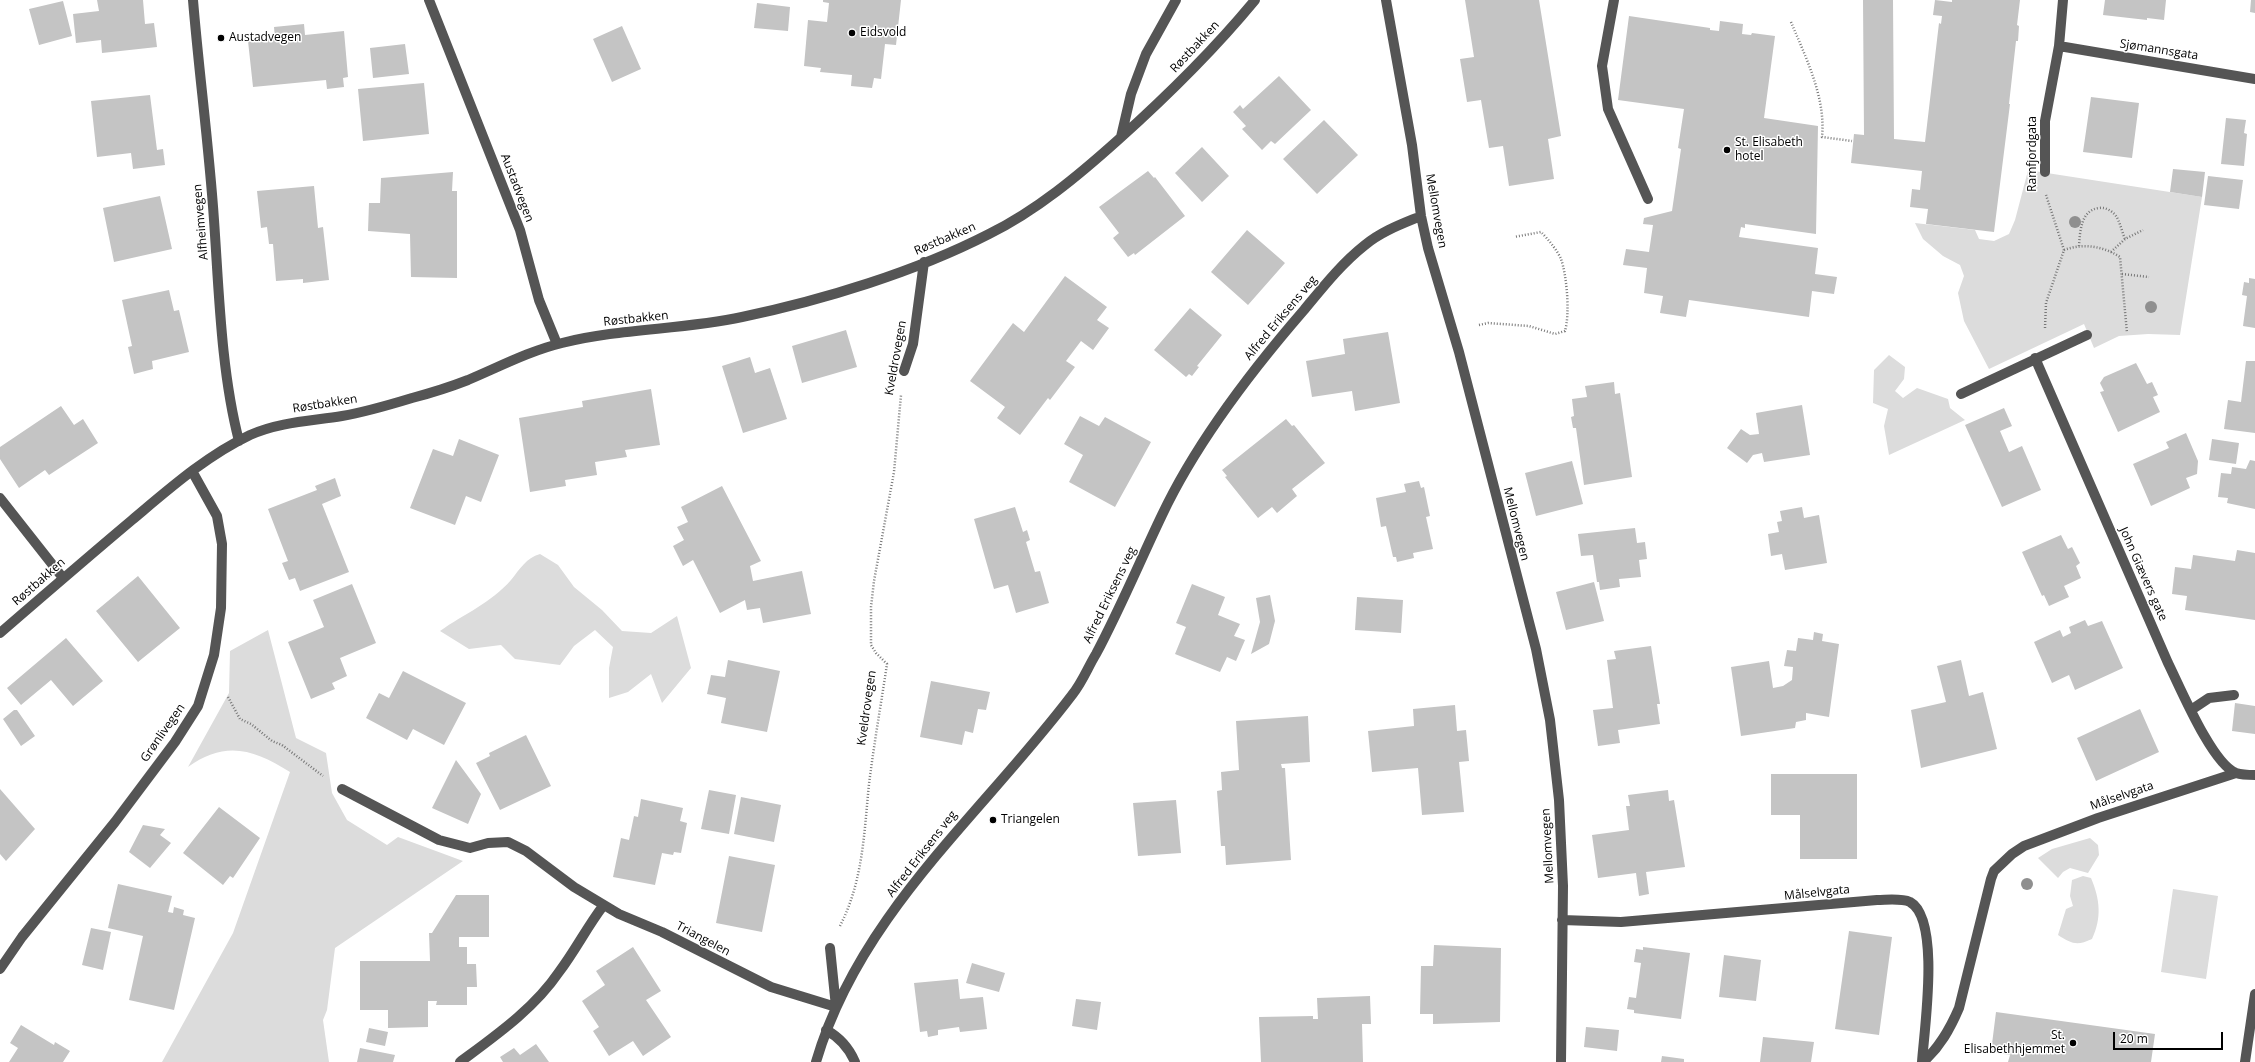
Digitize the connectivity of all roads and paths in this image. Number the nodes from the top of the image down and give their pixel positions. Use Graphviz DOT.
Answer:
graph roads {
  1 [pos="193,0"];
  2 [pos="430,0"];
  3 [pos="1176,0"];
  4 [pos="1254,0"];
  5 [pos="1386,0"];
  6 [pos="1614,0"];
  7 [pos="2063,0"];
  8 [pos="1791,22"];
  9 [pos="2059,46"];
  10 [pos="2255,79"];
  11 [pos="1121,138"];
  12 [pos="1852,141"];
  13 [pos="2045,172"];
  14 [pos="1648,199"];
  15 [pos="1421,216"];
  16 [pos="2143,230"];
  17 [pos="1514,237"];
  18 [pos="2125,239"];
  19 [pos="2079,246"];
  20 [pos="2064,250"];
  21 [pos="2111,252"];
  22 [pos="924,262"];
  23 [pos="2122,274"];
  24 [pos="2149,277"];
  25 [pos="2046,303"];
  26 [pos="1479,326"];
  27 [pos="2127,333"];
  28 [pos="2087,334"];
  29 [pos="557,344"];
  30 [pos="2035,358"];
  31 [pos="904,371"];
  32 [pos="1961,394"];
  33 [pos="239,441"];
  34 [pos="192,471"];
  35 [pos="0,498"];
  36 [pos="63,578"];
  37 [pos="0,633"];
  38 [pos="210,669"];
  39 [pos="2234,695"];
  40 [pos="2191,710"];
  41 [pos="2236,773"];
  42 [pos="2255,775"];
  43 [pos="342,788"];
  44 [pos="603,906"];
  45 [pos="1562,920"];
  46 [pos="830,948"];
  47 [pos="0,969"];
  48 [pos="2255,994"];
  49 [pos="836,1007"];
  50 [pos="826,1030"];
  51 [pos="460,1062"];
  52 [pos="816,1062"];
  53 [pos="855,1062"];
  54 [pos="1561,1062"];
  55 [pos="1922,1062"];
  56 [pos="2245,1062"];
  1 -- 33 [label="street, Alfheimvegen"];
  2 -- 29 [label="street, Austadvegen"];
  3 -- 11 [label="street"];
  4 -- 11 [label="street, Røstbakken"];
  5 -- 15 [label="street, Mellomvegen"];
  6 -- 14 [label="street"];
  7 -- 9 [label="street, Ramfjordgata"];
  8 -- 12 [label="path"];
  9 -- 10 [label="street, Sjømannsgata"];
  9 -- 13 [label="street, Ramfjordgata"];
  11 -- 22 [label="street, Røstbakken"];
  13 -- 20 [label="path, Ramfjordgata"];
  15 -- 45 [label="street, Mellomvegen"];
  15 -- 49 [label="street, Alfred Eriksens veg"];
  16 -- 18 [label="path"];
  17 -- 26 [label="path"];
  18 -- 19 [label="path"];
  18 -- 21 [label="path"];
  19 -- 20 [label="path"];
  19 -- 21 [label="path"];
  20 -- 25 [label="path"];
  21 -- 23 [label="path"];
  22 -- 29 [label="street, Røstbakken"];
  22 -- 31 [label="street, Kveldrovegen"];
  23 -- 24 [label="path"];
  23 -- 27 [label="path"];
  28 -- 30 [label="street"];
  29 -- 33 [label="street, Røstbakken"];
  30 -- 32 [label="street"];
  30 -- 40 [label="street, John Giævers gate"];
  31 -- 46 [label="path, Kveldrovegen"];
  33 -- 34 [label="street, Røstbakken"];
  34 -- 36 [label="street, Røstbakken"];
  34 -- 38 [label="street, Grønlivegen"];
  35 -- 36 [label="street"];
  36 -- 37 [label="street, Røstbakken"];
  38 -- 43 [label="path"];
  38 -- 47 [label="street, Grønlivegen"];
  39 -- 40 [label="street"];
  40 -- 41 [label="street, John Giævers gate"];
  41 -- 42 [label="street"];
  41 -- 55 [label="street, Målselvgata"];
  43 -- 44 [label="street, Triangelen"];
  44 -- 49 [label="street, Triangelen"];
  44 -- 51 [label="street"];
  45 -- 54 [label="street, Mellomvegen"];
  45 -- 55 [label="street, Målselvgata"];
  46 -- 49 [label="street"];
  48 -- 56 [label="street"];
  49 -- 50 [label="street"];
  50 -- 52 [label="street"];
  50 -- 53 [label="street"];
}
